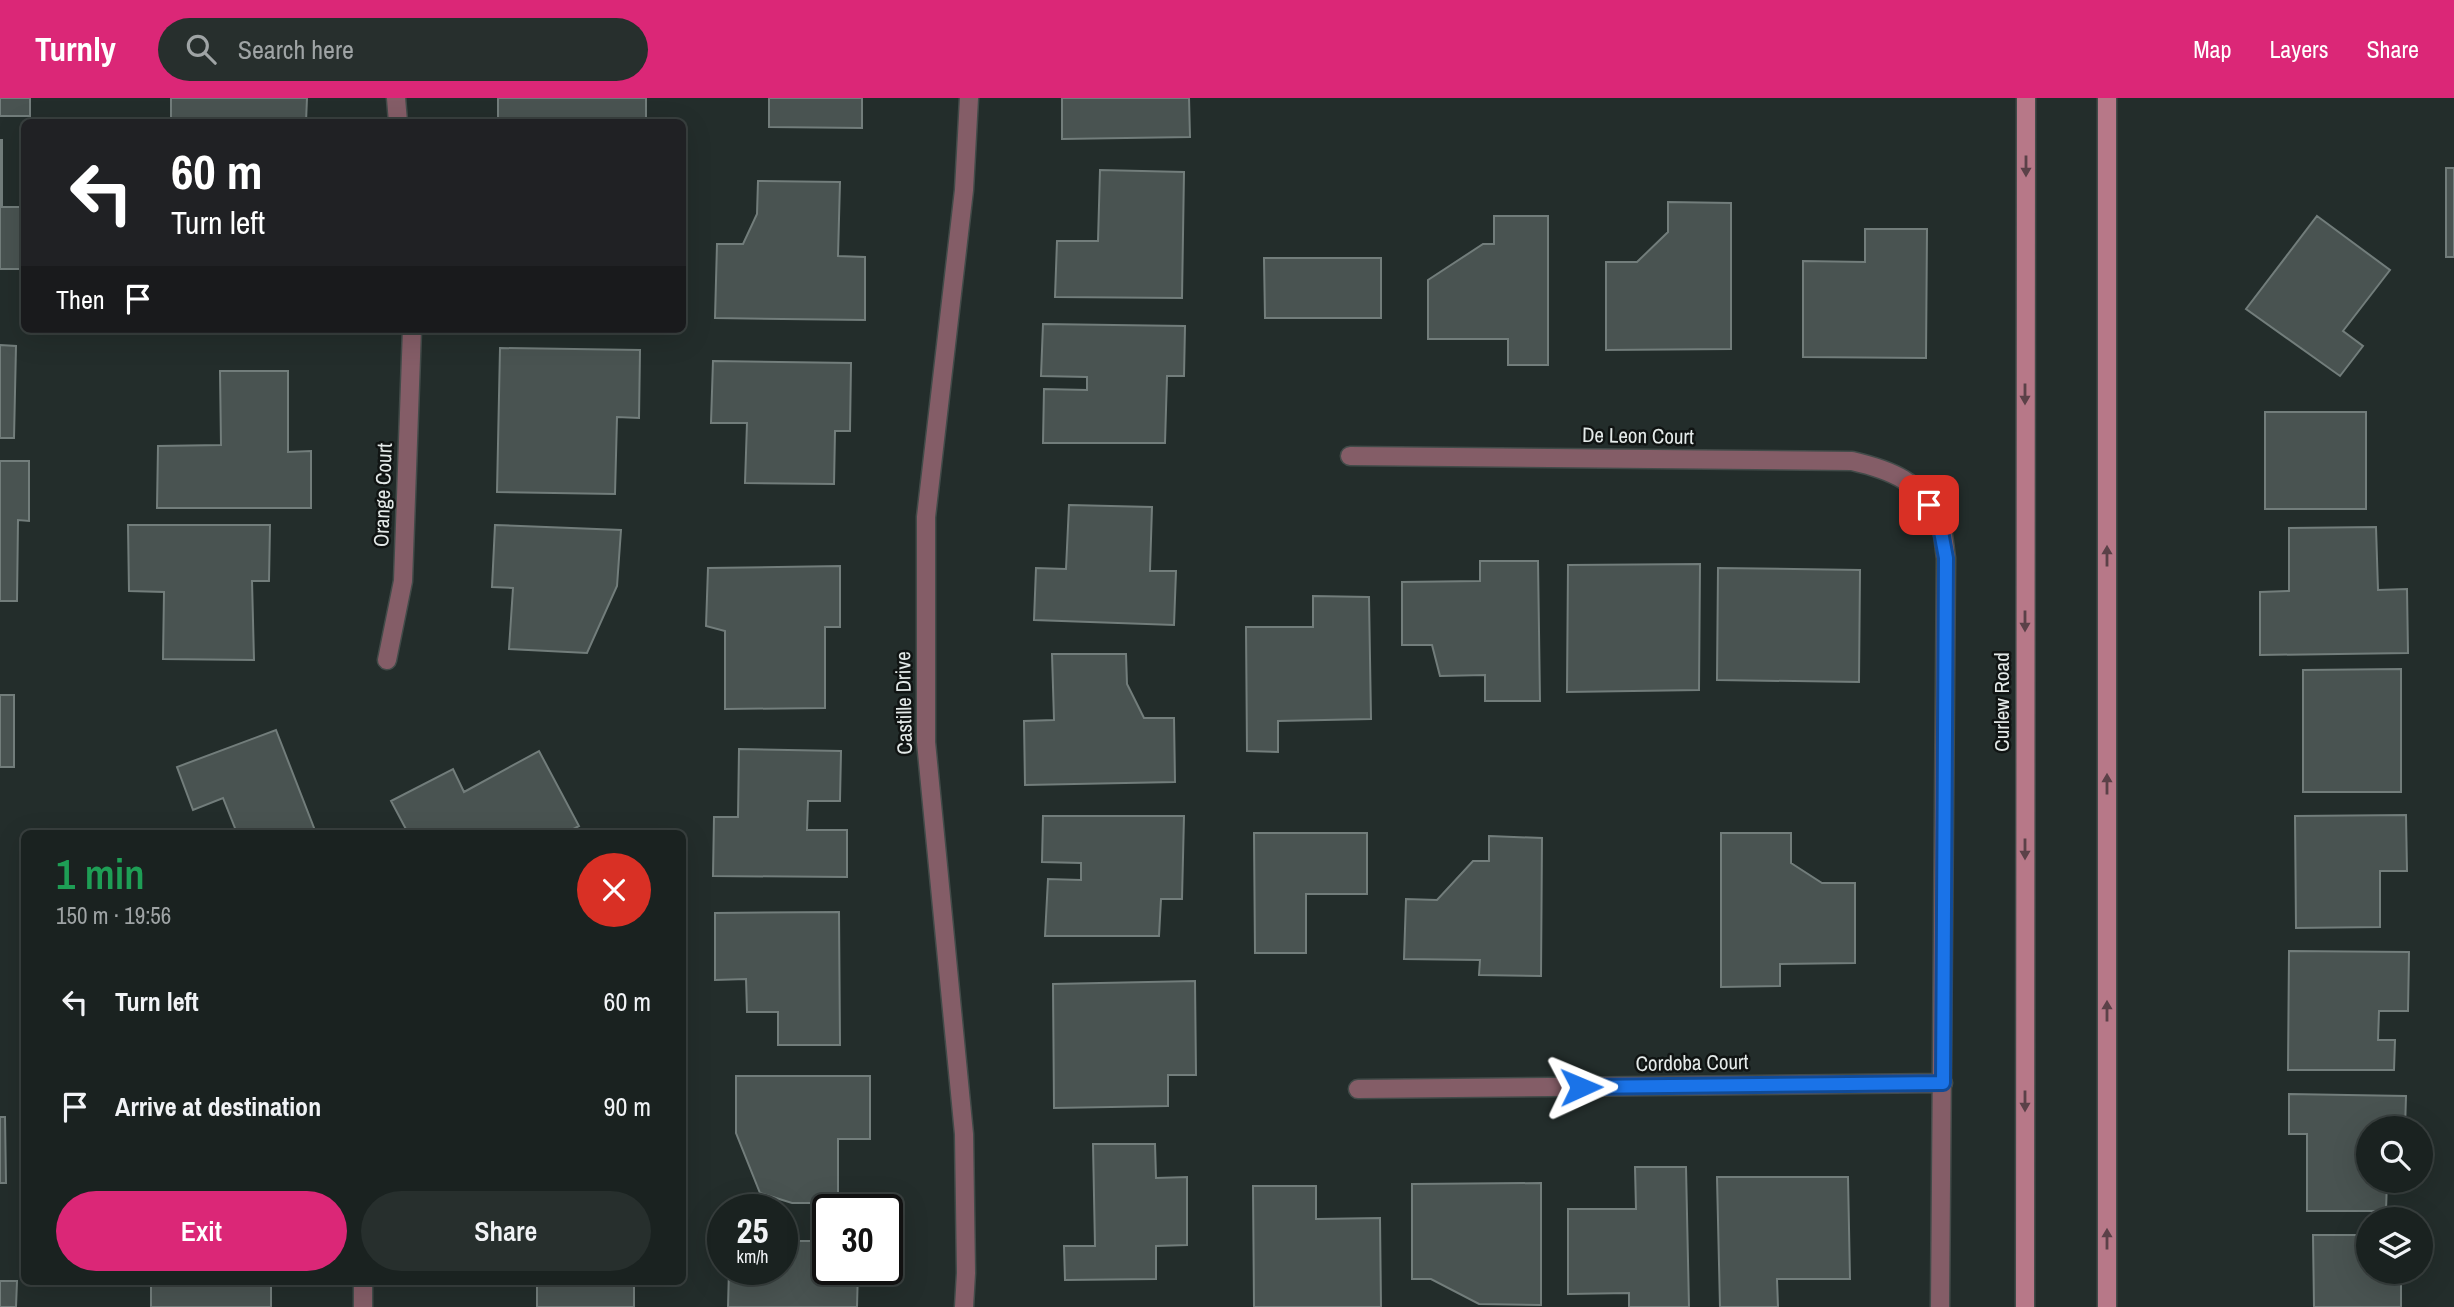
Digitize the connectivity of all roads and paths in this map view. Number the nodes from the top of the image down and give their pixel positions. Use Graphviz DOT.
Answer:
graph roads {
  1 [pos="396,98"];
  2 [pos="969,98"];
  3 [pos="2026,98"];
  4 [pos="2107,98"];
  5 [pos="398,119"];
  6 [pos="412,333"];
  7 [pos="1350,456"];
  8 [pos="387,660"];
  9 [pos="1943,1083"];
  10 [pos="1358,1090"];
  11 [pos="363,1285"];
  12 [pos="363,1307"];
  13 [pos="964,1307"];
  14 [pos="1940,1307"];
  15 [pos="2025,1307"];
  16 [pos="2107,1307"];
  1 -- 5 [label="street"];
  2 -- 13 [label="street, Castille Drive"];
  3 -- 15 [label="main road, Curlew Road, one-way"];
  16 -- 4 [label="main road, one-way"];
  6 -- 8 [label="street, Orange Court"];
  7 -- 9 [label="street, De Leon Court"];
  9 -- 10 [label="street, Cordoba Court"];
  9 -- 14 [label="street"];
  11 -- 12 [label="street"];
}
